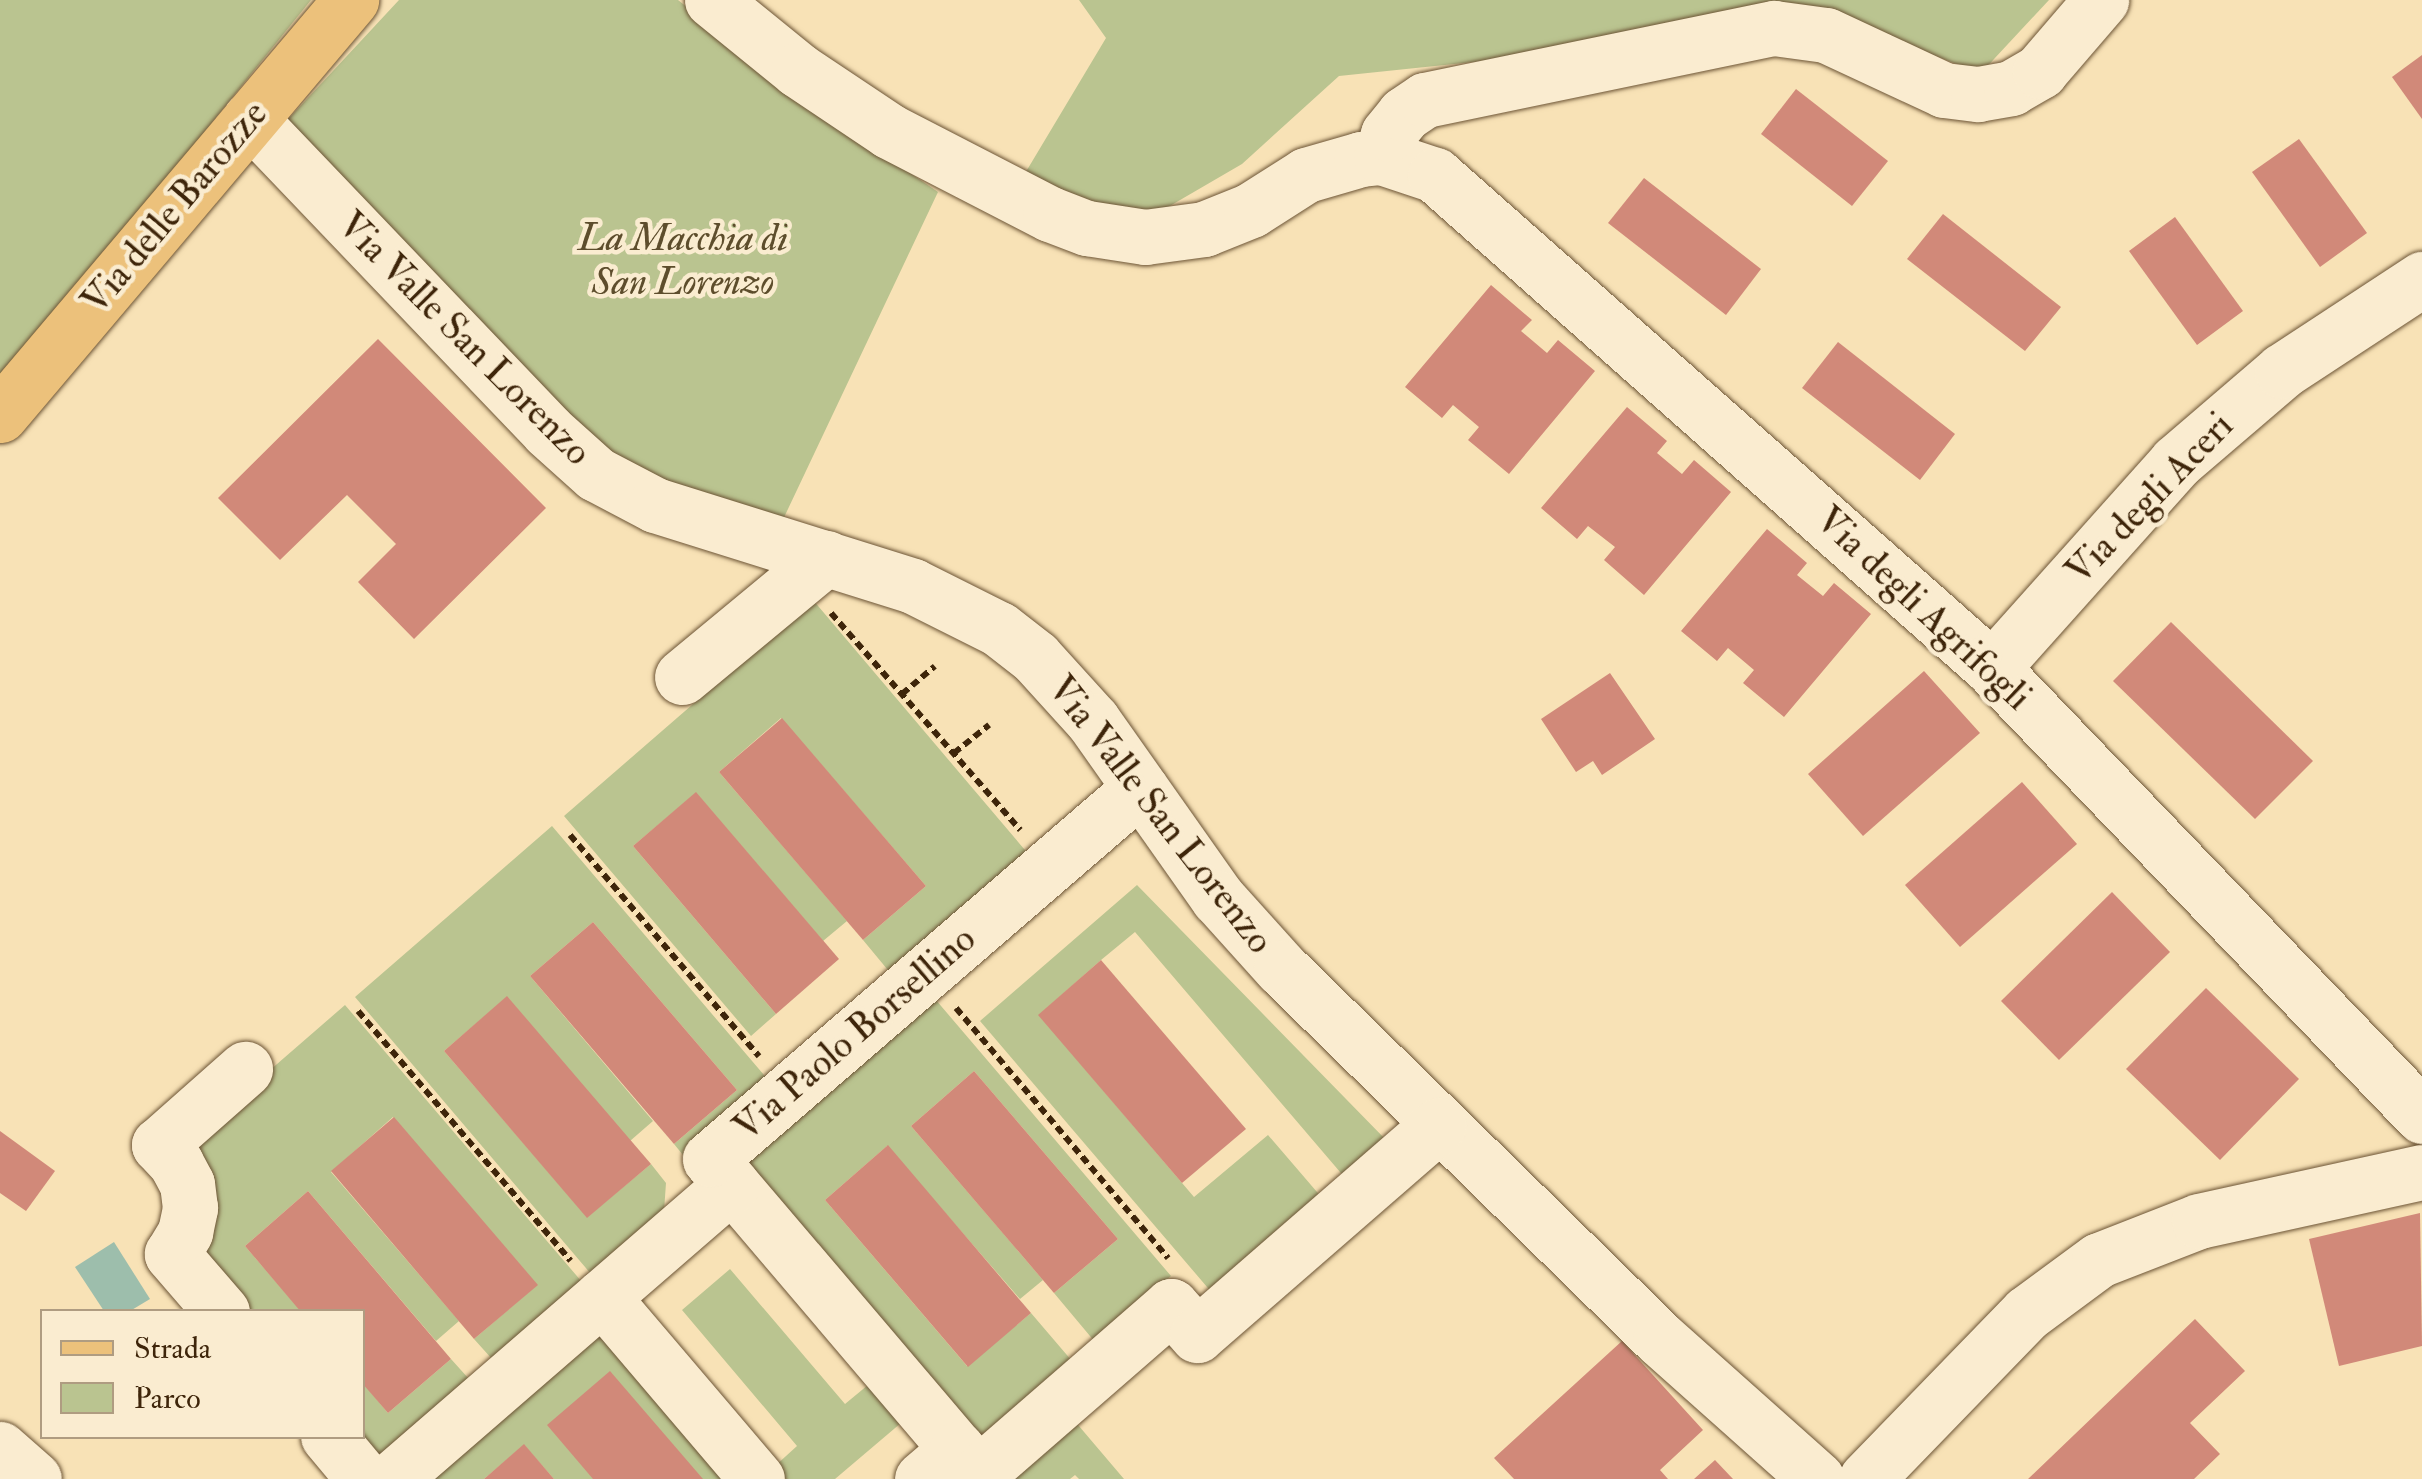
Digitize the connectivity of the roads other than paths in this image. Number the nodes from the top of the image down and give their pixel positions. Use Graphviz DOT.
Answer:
graph roads {
  1 [pos="350,0"];
  2 [pos="712,0"];
  3 [pos="2101,0"];
  4 [pos="250,119"];
  5 [pos="1380,157"];
  6 [pos="2415,296"];
  7 [pos="0,413"];
  8 [pos="836,561"];
  9 [pos="1992,668"];
  10 [pos="682,677"];
  11 [pos="1140,788"];
  12 [pos="245,1069"];
  13 [pos="2422,1116"];
  14 [pos="1439,1125"];
  15 [pos="2422,1172"];
  16 [pos="732,1185"];
  17 [pos="602,1297"];
  18 [pos="219,1309"];
  19 [pos="331,1439"];
  20 [pos="0,1449"];
  21 [pos="940,1464"];
  22 [pos="34,1479"];
  23 [pos="364,1479"];
  24 [pos="392,1479"];
  25 [pos="757,1479"];
  26 [pos="1817,1479"];
  27 [pos="1866,1479"];
  1 -- 4 [label="main road, Via delle Barozze"];
  2 -- 5 [label="street"];
  3 -- 5 [label="street"];
  4 -- 7 [label="main road, Via delle Barozze"];
  4 -- 8 [label="street, Via Valle San Lorenzo"];
  5 -- 9 [label="street, Via degli Agrifogli"];
  6 -- 9 [label="street, Via degli Aceri"];
  8 -- 10 [label="street"];
  8 -- 11 [label="street, Via Valle San Lorenzo"];
  9 -- 13 [label="street, Via degli Agrifogli"];
  11 -- 14 [label="street, Via Valle San Lorenzo"];
  11 -- 16 [label="street, Via Paolo Borsellino"];
  12 -- 18 [label="street"];
  14 -- 21 [label="street"];
  14 -- 26 [label="street, Via Valle San Lorenzo"];
  15 -- 27 [label="street"];
  16 -- 17 [label="street, Via Paolo Borsellino"];
  16 -- 21 [label="street"];
  17 -- 24 [label="street, Via Paolo Borsellino"];
  17 -- 25 [label="street"];
  19 -- 23 [label="street"];
  20 -- 22 [label="street"];
}
